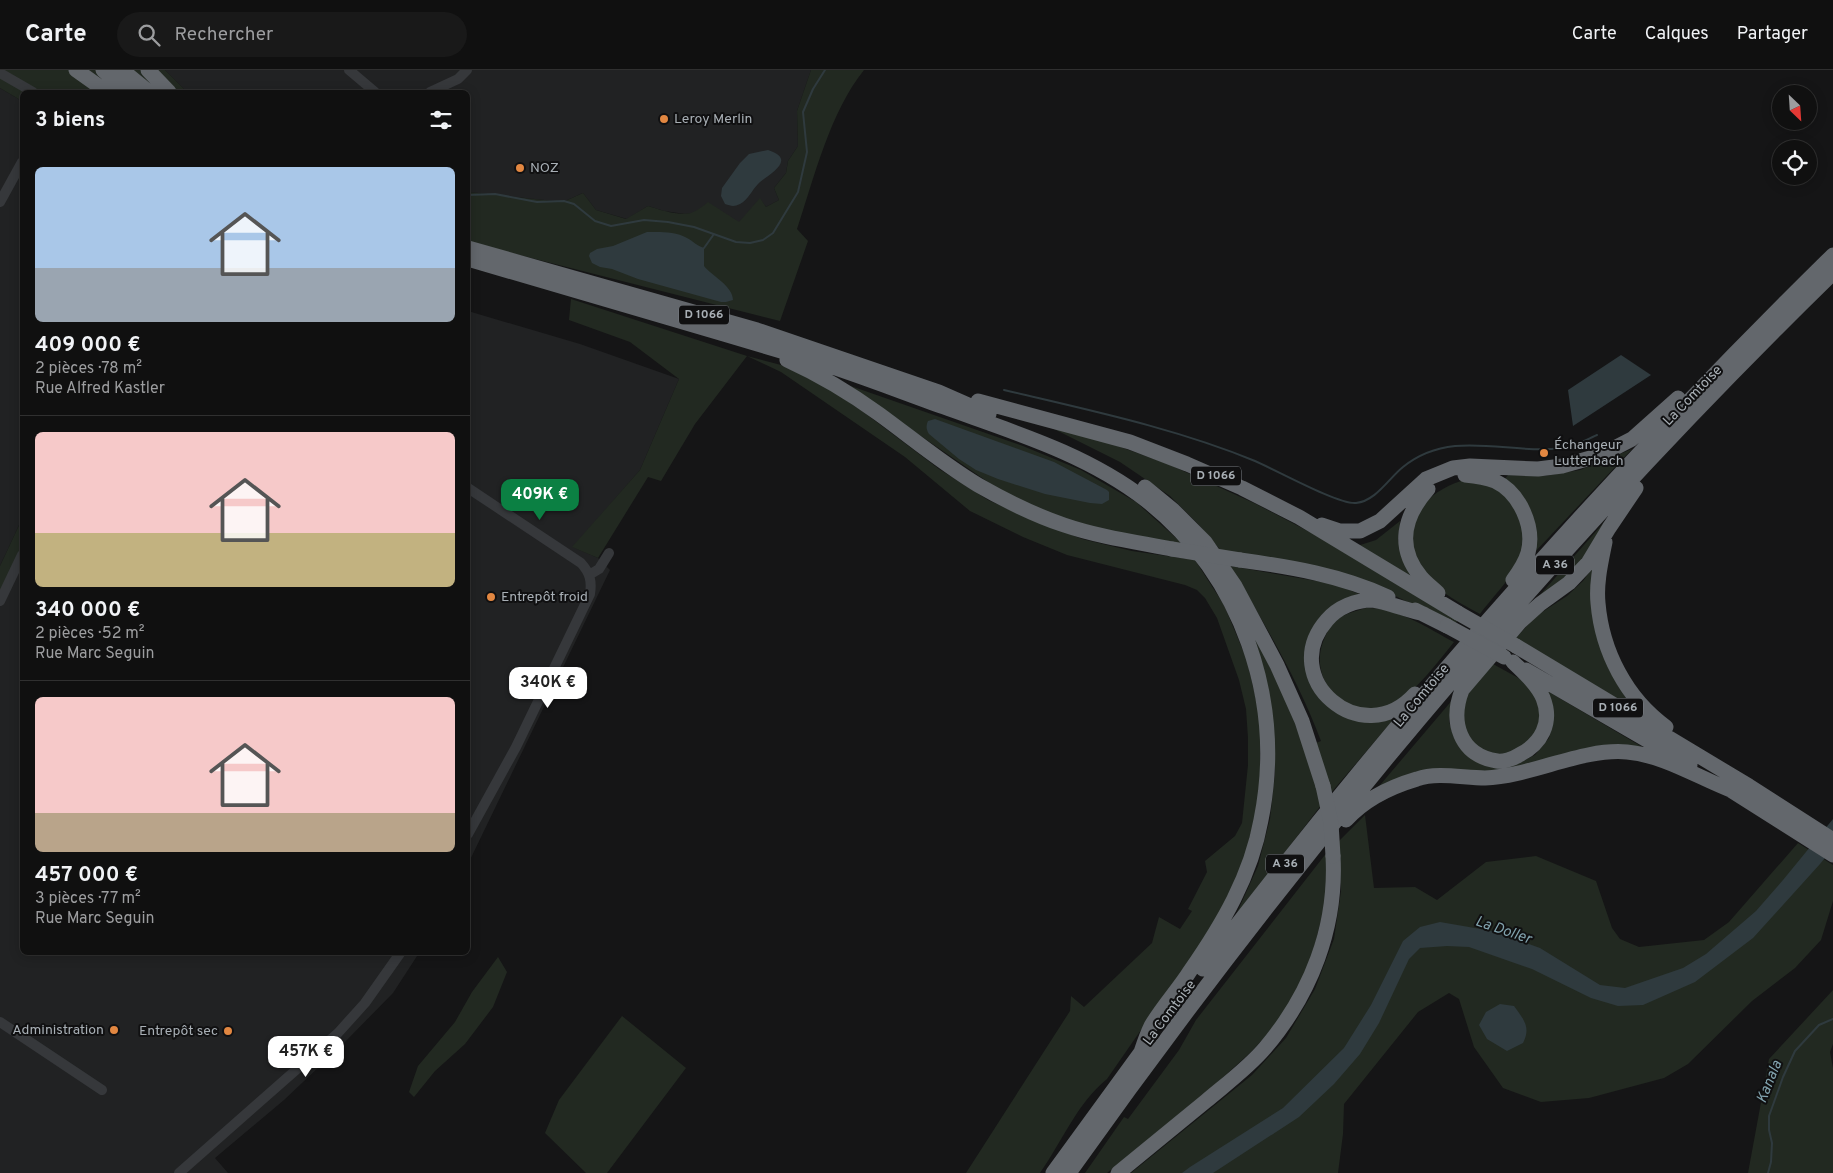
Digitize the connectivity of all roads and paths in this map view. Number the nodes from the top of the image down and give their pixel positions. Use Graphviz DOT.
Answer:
graph roads {
  1 [pos="76,70"];
  2 [pos="103,70"];
  3 [pos="122,70"];
  4 [pos="148,70"];
  5 [pos="349,70"];
  6 [pos="467,70"];
  7 [pos="0,74"];
  8 [pos="29,90"];
  9 [pos="105,90"];
  10 [pos="126,90"];
  11 [pos="146,90"];
  12 [pos="167,90"];
  13 [pos="372,90"];
  14 [pos="434,90"];
  15 [pos="20,166"];
  16 [pos="0,202"];
  17 [pos="470,249"];
  18 [pos="1833,255"];
  19 [pos="470,259"];
  20 [pos="1833,273"];
  21 [pos="752,344"];
  22 [pos="1742,345"];
  23 [pos="938,392"];
  24 [pos="1665,445"];
  25 [pos="470,489"];
  26 [pos="1299,517"];
  27 [pos="1609,528"];
  28 [pos="609,554"];
  29 [pos="20,559"];
  30 [pos="590,575"];
  31 [pos="0,601"];
  32 [pos="1501,605"];
  33 [pos="1457,612"];
  34 [pos="1424,614"];
  35 [pos="1509,660"];
  36 [pos="1434,681"];
  37 [pos="1720,769"];
  38 [pos="1733,791"];
  39 [pos="1805,829"];
  40 [pos="470,830"];
  41 [pos="1833,840"];
  42 [pos="1318,843"];
  43 [pos="1833,854"];
  44 [pos="399,955"];
  45 [pos="0,1022"];
  46 [pos="1141,1052"];
  47 [pos="102,1090"];
  48 [pos="179,1173"];
  49 [pos="1052,1173"];
  50 [pos="1069,1173"];
  51 [pos="1118,1173"];
  1 -- 9 [label="highway"];
  2 -- 10 [label="highway"];
  3 -- 11 [label="highway"];
  4 -- 12 [label="highway"];
  5 -- 13 [label="street"];
  6 -- 14 [label="street"];
  7 -- 8 [label="street"];
  15 -- 16 [label="street"];
  17 -- 23 [label="highway, D 1066"];
  18 -- 22 [label="highway, La Comtoise / A 36"];
  19 -- 21 [label="highway, D 1066"];
  20 -- 24 [label="highway, La Comtoise / A 36"];
  21 -- 34 [label="highway, D 1066, bridge"];
  21 -- 46 [label="highway"];
  22 -- 26 [label="highway"];
  22 -- 32 [label="highway, La Comtoise / A 36"];
  23 -- 26 [label="highway, D 1066"];
  23 -- 51 [label="highway, bridge"];
  24 -- 27 [label="highway"];
  24 -- 42 [label="highway, La Comtoise / A 36"];
  25 -- 30 [label="street"];
  26 -- 33 [label="highway, D 1066"];
  27 -- 35 [label="highway"];
  27 -- 37 [label="highway"];
  28 -- 30 [label="street"];
  29 -- 31 [label="street"];
  30 -- 40 [label="street"];
  32 -- 33 [label="highway"];
  32 -- 36 [label="highway, La Comtoise / A 36"];
  33 -- 37 [label="highway, D 1066, bridge"];
  34 -- 35 [label="highway, D 1066, bridge"];
  34 -- 36 [label="highway"];
  35 -- 38 [label="highway, D 1066"];
  36 -- 46 [label="highway, La Comtoise / A 36"];
  37 -- 39 [label="highway, D 1066"];
  38 -- 39 [label="highway, D 1066"];
  38 -- 42 [label="highway"];
  39 -- 41 [label="highway, D 1066"];
  39 -- 43 [label="highway, D 1066"];
  42 -- 50 [label="highway, La Comtoise / A 36"];
  44 -- 48 [label="street"];
  45 -- 47 [label="street"];
  46 -- 49 [label="highway, La Comtoise / A 36"];
}
